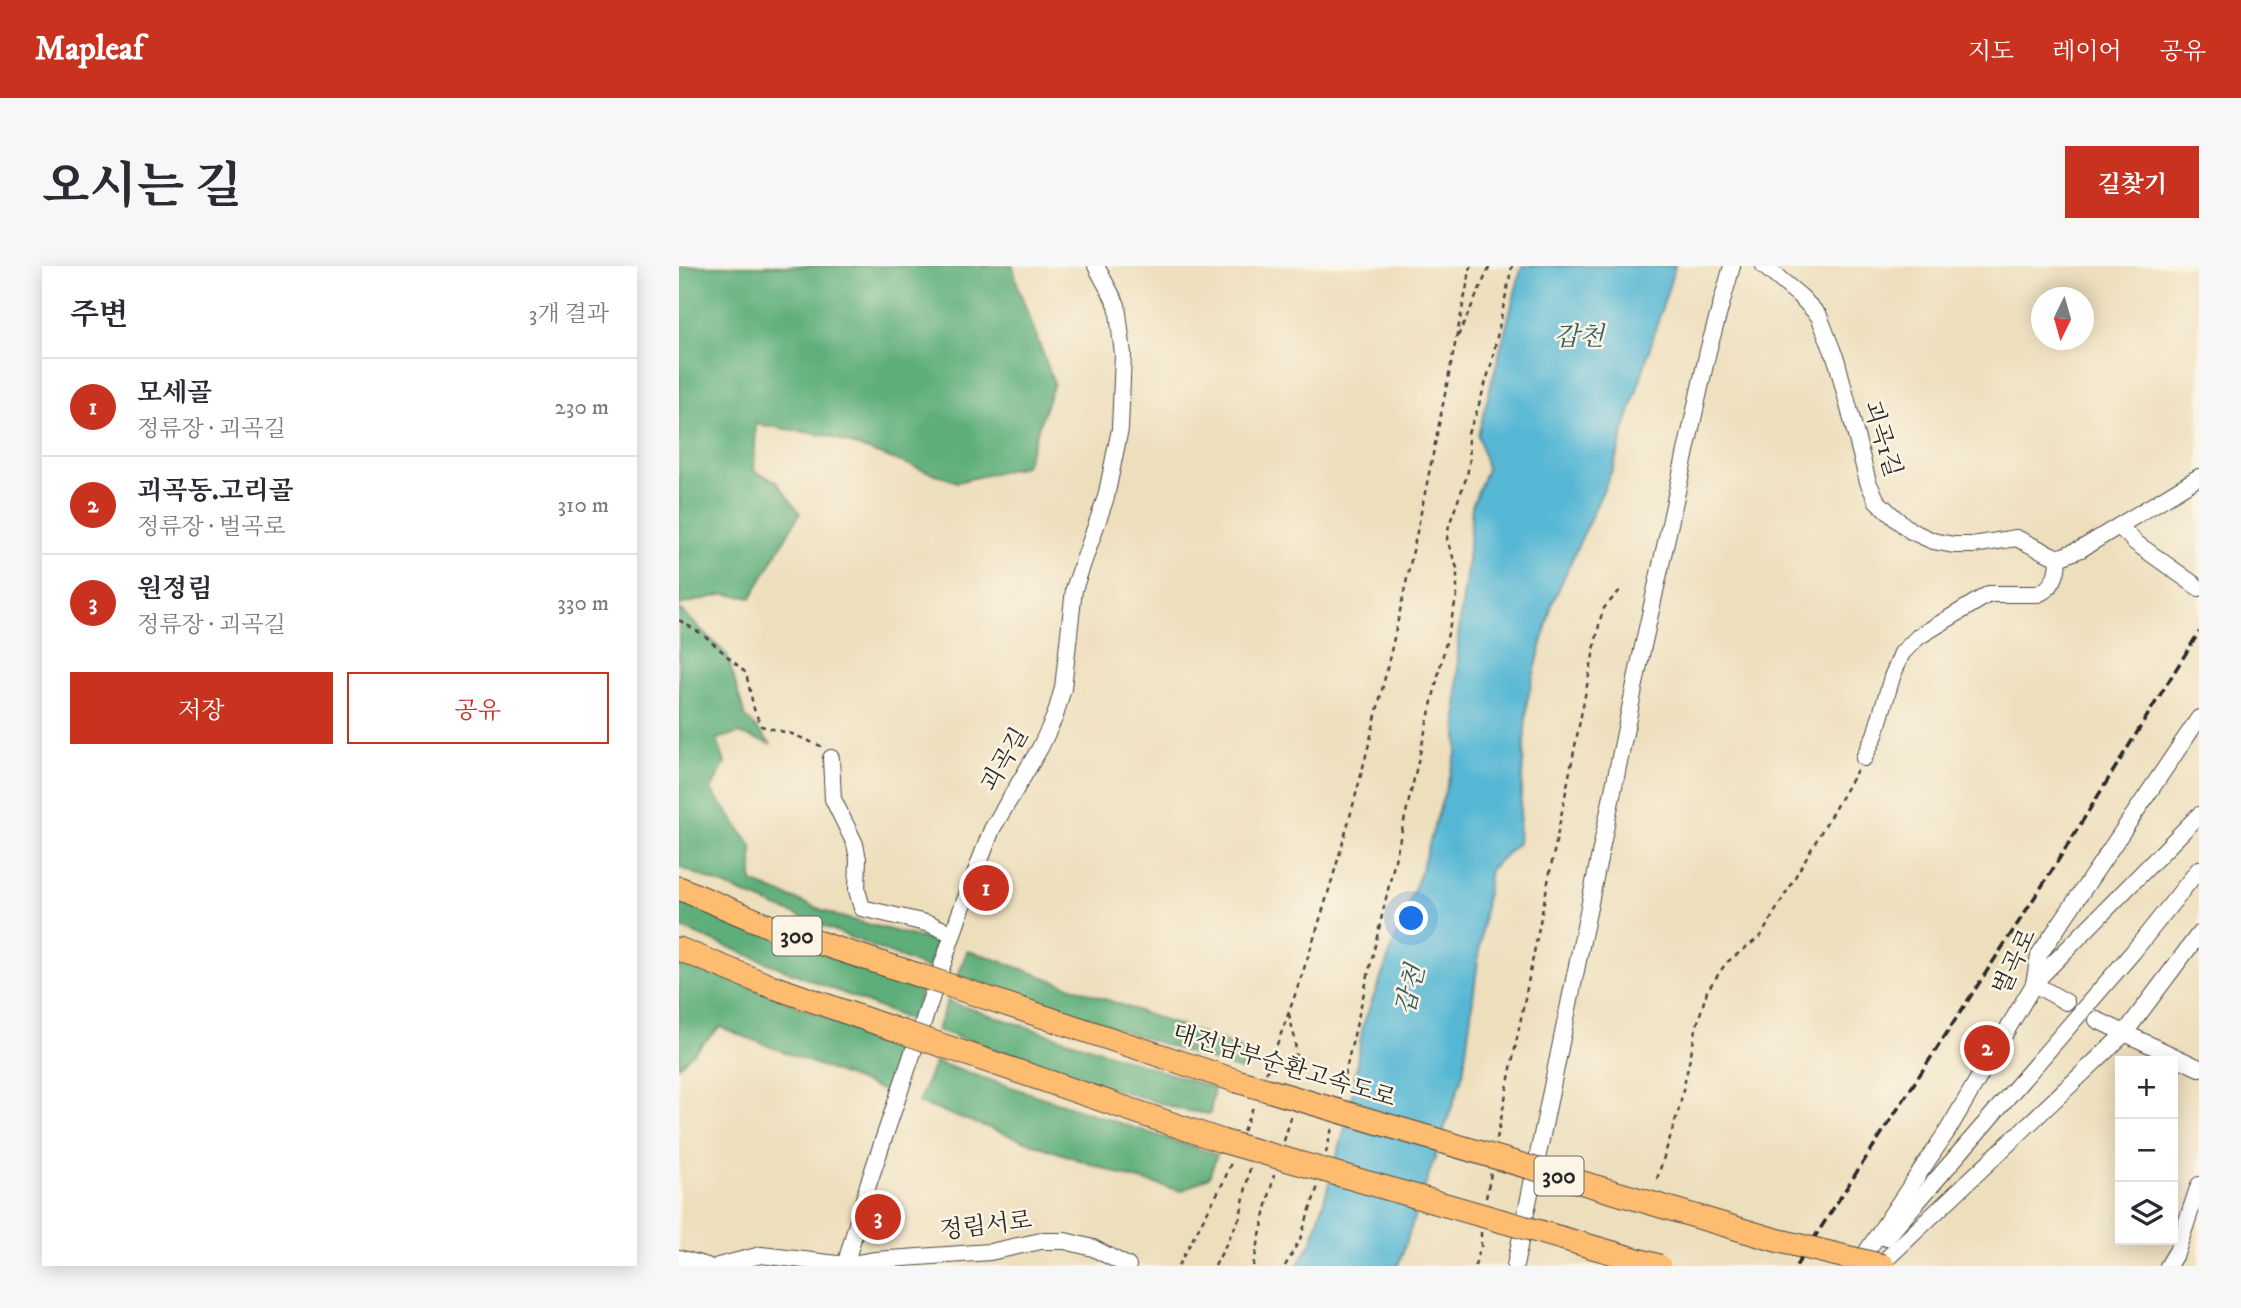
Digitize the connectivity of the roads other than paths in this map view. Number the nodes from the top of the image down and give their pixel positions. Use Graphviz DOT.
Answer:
graph roads {
  1 [pos="1096,266"];
  2 [pos="1732,266"];
  3 [pos="1764,266"];
  4 [pos="2199,477"];
  5 [pos="2119,526"];
  6 [pos="2058,558"];
  7 [pos="2199,588"];
  8 [pos="2199,704"];
  9 [pos="2199,718"];
  10 [pos="2187,733"];
  11 [pos="831,758"];
  12 [pos="1864,758"];
  13 [pos="2199,815"];
  14 [pos="2199,869"];
  15 [pos="679,888"];
  16 [pos="953,934"];
  17 [pos="2199,934"];
  18 [pos="679,949"];
  19 [pos="2034,984"];
  20 [pos="2066,1002"];
  21 [pos="2097,1020"];
  22 [pos="2124,1034"];
  23 [pos="2199,1068"];
  24 [pos="2199,1185"];
  25 [pos="679,1258"];
  26 [pos="707,1266"];
  27 [pos="718,1266"];
  28 [pos="846,1266"];
  29 [pos="1128,1266"];
  30 [pos="1515,1266"];
  31 [pos="1659,1266"];
  32 [pos="1859,1266"];
  33 [pos="1881,1266"];
  34 [pos="2168,1266"];
  1 -- 16 [label="street, 괴곡길"];
  2 -- 30 [label="street"];
  3 -- 6 [label="street, 괴곡1길"];
  4 -- 5 [label="street"];
  5 -- 6 [label="street"];
  5 -- 7 [label="street"];
  6 -- 12 [label="street"];
  8 -- 10 [label="street"];
  9 -- 10 [label="street, 벌곡로"];
  10 -- 19 [label="street, 벌곡로"];
  11 -- 16 [label="street"];
  13 -- 19 [label="street"];
  14 -- 32 [label="street, 벌곡로"];
  15 -- 33 [label="highway, 대전남부순환고속도로 / 300, bridge"];
  16 -- 28 [label="street, 괴곡길"];
  17 -- 22 [label="street"];
  18 -- 31 [label="highway, 300, bridge"];
  19 -- 20 [label="street"];
  19 -- 32 [label="street, 벌곡로"];
  21 -- 22 [label="street"];
  22 -- 23 [label="street"];
  22 -- 33 [label="street"];
  24 -- 34 [label="street"];
  25 -- 26 [label="street"];
  27 -- 28 [label="street, 정림서로"];
  28 -- 29 [label="street, 정림서로"];
}
